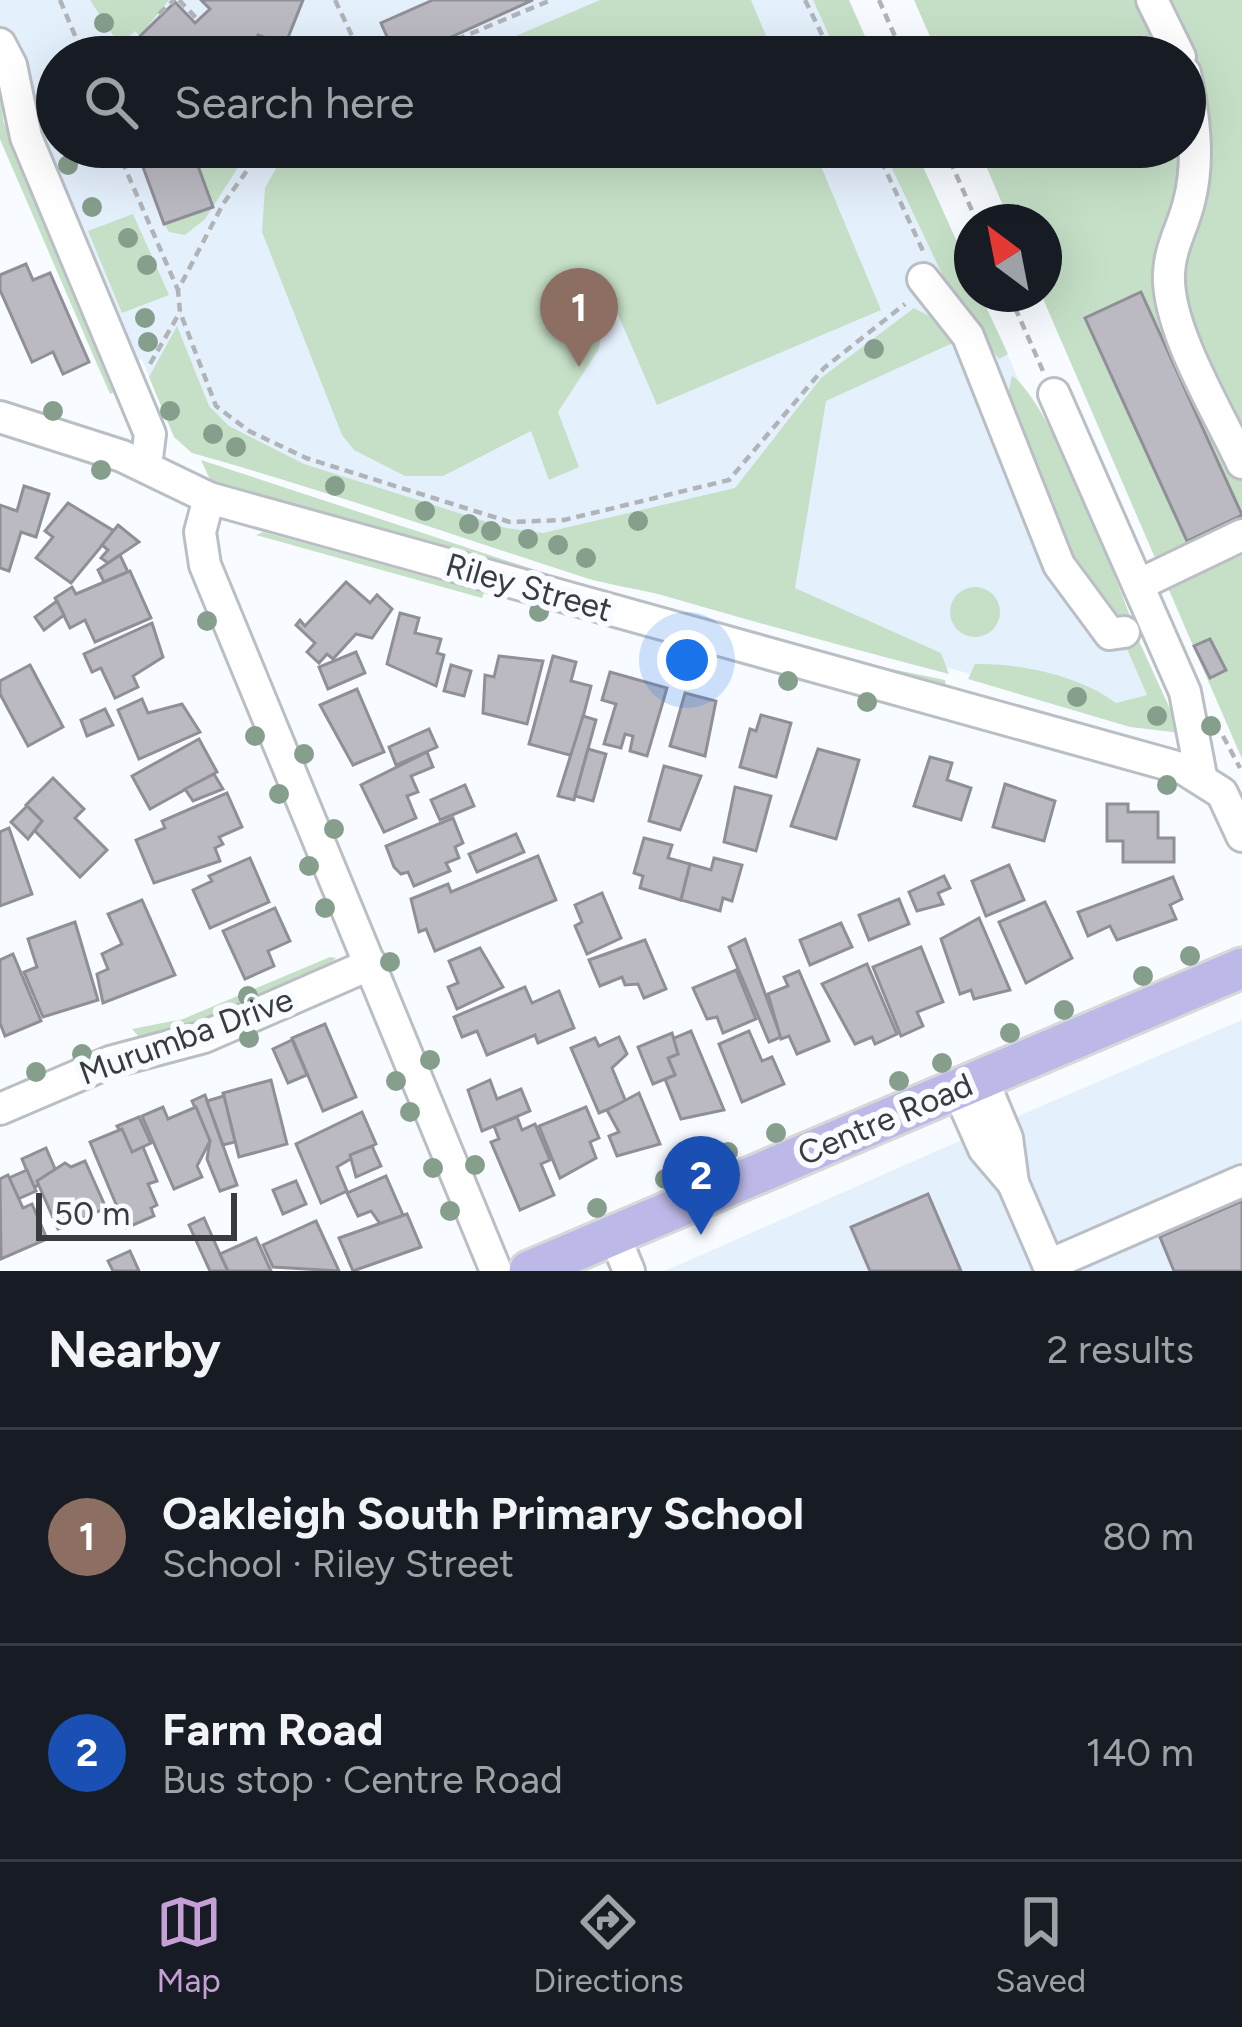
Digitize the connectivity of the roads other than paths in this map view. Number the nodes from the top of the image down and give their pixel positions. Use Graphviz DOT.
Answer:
graph roads {
  1 [pos="1152,0"];
  2 [pos="1170,36"];
  3 [pos="0,44"];
  4 [pos="36,161"];
  5 [pos="39,168"];
  6 [pos="1193,168"];
  7 [pos="923,279"];
  8 [pos="1054,394"];
  9 [pos="0,417"];
  10 [pos="1242,463"];
  11 [pos="146,466"];
  12 [pos="208,498"];
  13 [pos="1242,535"];
  14 [pos="1138,585"];
  15 [pos="1124,632"];
  16 [pos="1201,776"];
  17 [pos="1242,836"];
  18 [pos="371,964"];
  19 [pos="1242,968"];
  20 [pos="969,1083"];
  21 [pos="0,1108"];
  22 [pos="1242,1181"];
  23 [pos="622,1253"];
  24 [pos="1050,1268"];
  25 [pos="535,1270"];
  26 [pos="496,1271"];
  1 -- 2 [label="street"];
  3 -- 4 [label="street"];
  5 -- 11 [label="street"];
  6 -- 10 [label="street"];
  7 -- 15 [label="street"];
  8 -- 14 [label="street"];
  9 -- 11 [label="street, Riley Street"];
  11 -- 12 [label="street, Riley Street"];
  12 -- 16 [label="street, Riley Street"];
  12 -- 18 [label="street"];
  13 -- 14 [label="street"];
  14 -- 16 [label="street"];
  16 -- 17 [label="street"];
  18 -- 21 [label="street, Murumba Drive"];
  18 -- 26 [label="street"];
  19 -- 20 [label="main road, Centre Road"];
  20 -- 23 [label="main road, Centre Road"];
  20 -- 24 [label="street"];
  22 -- 24 [label="street"];
  23 -- 25 [label="main road, Centre Road"];
}
